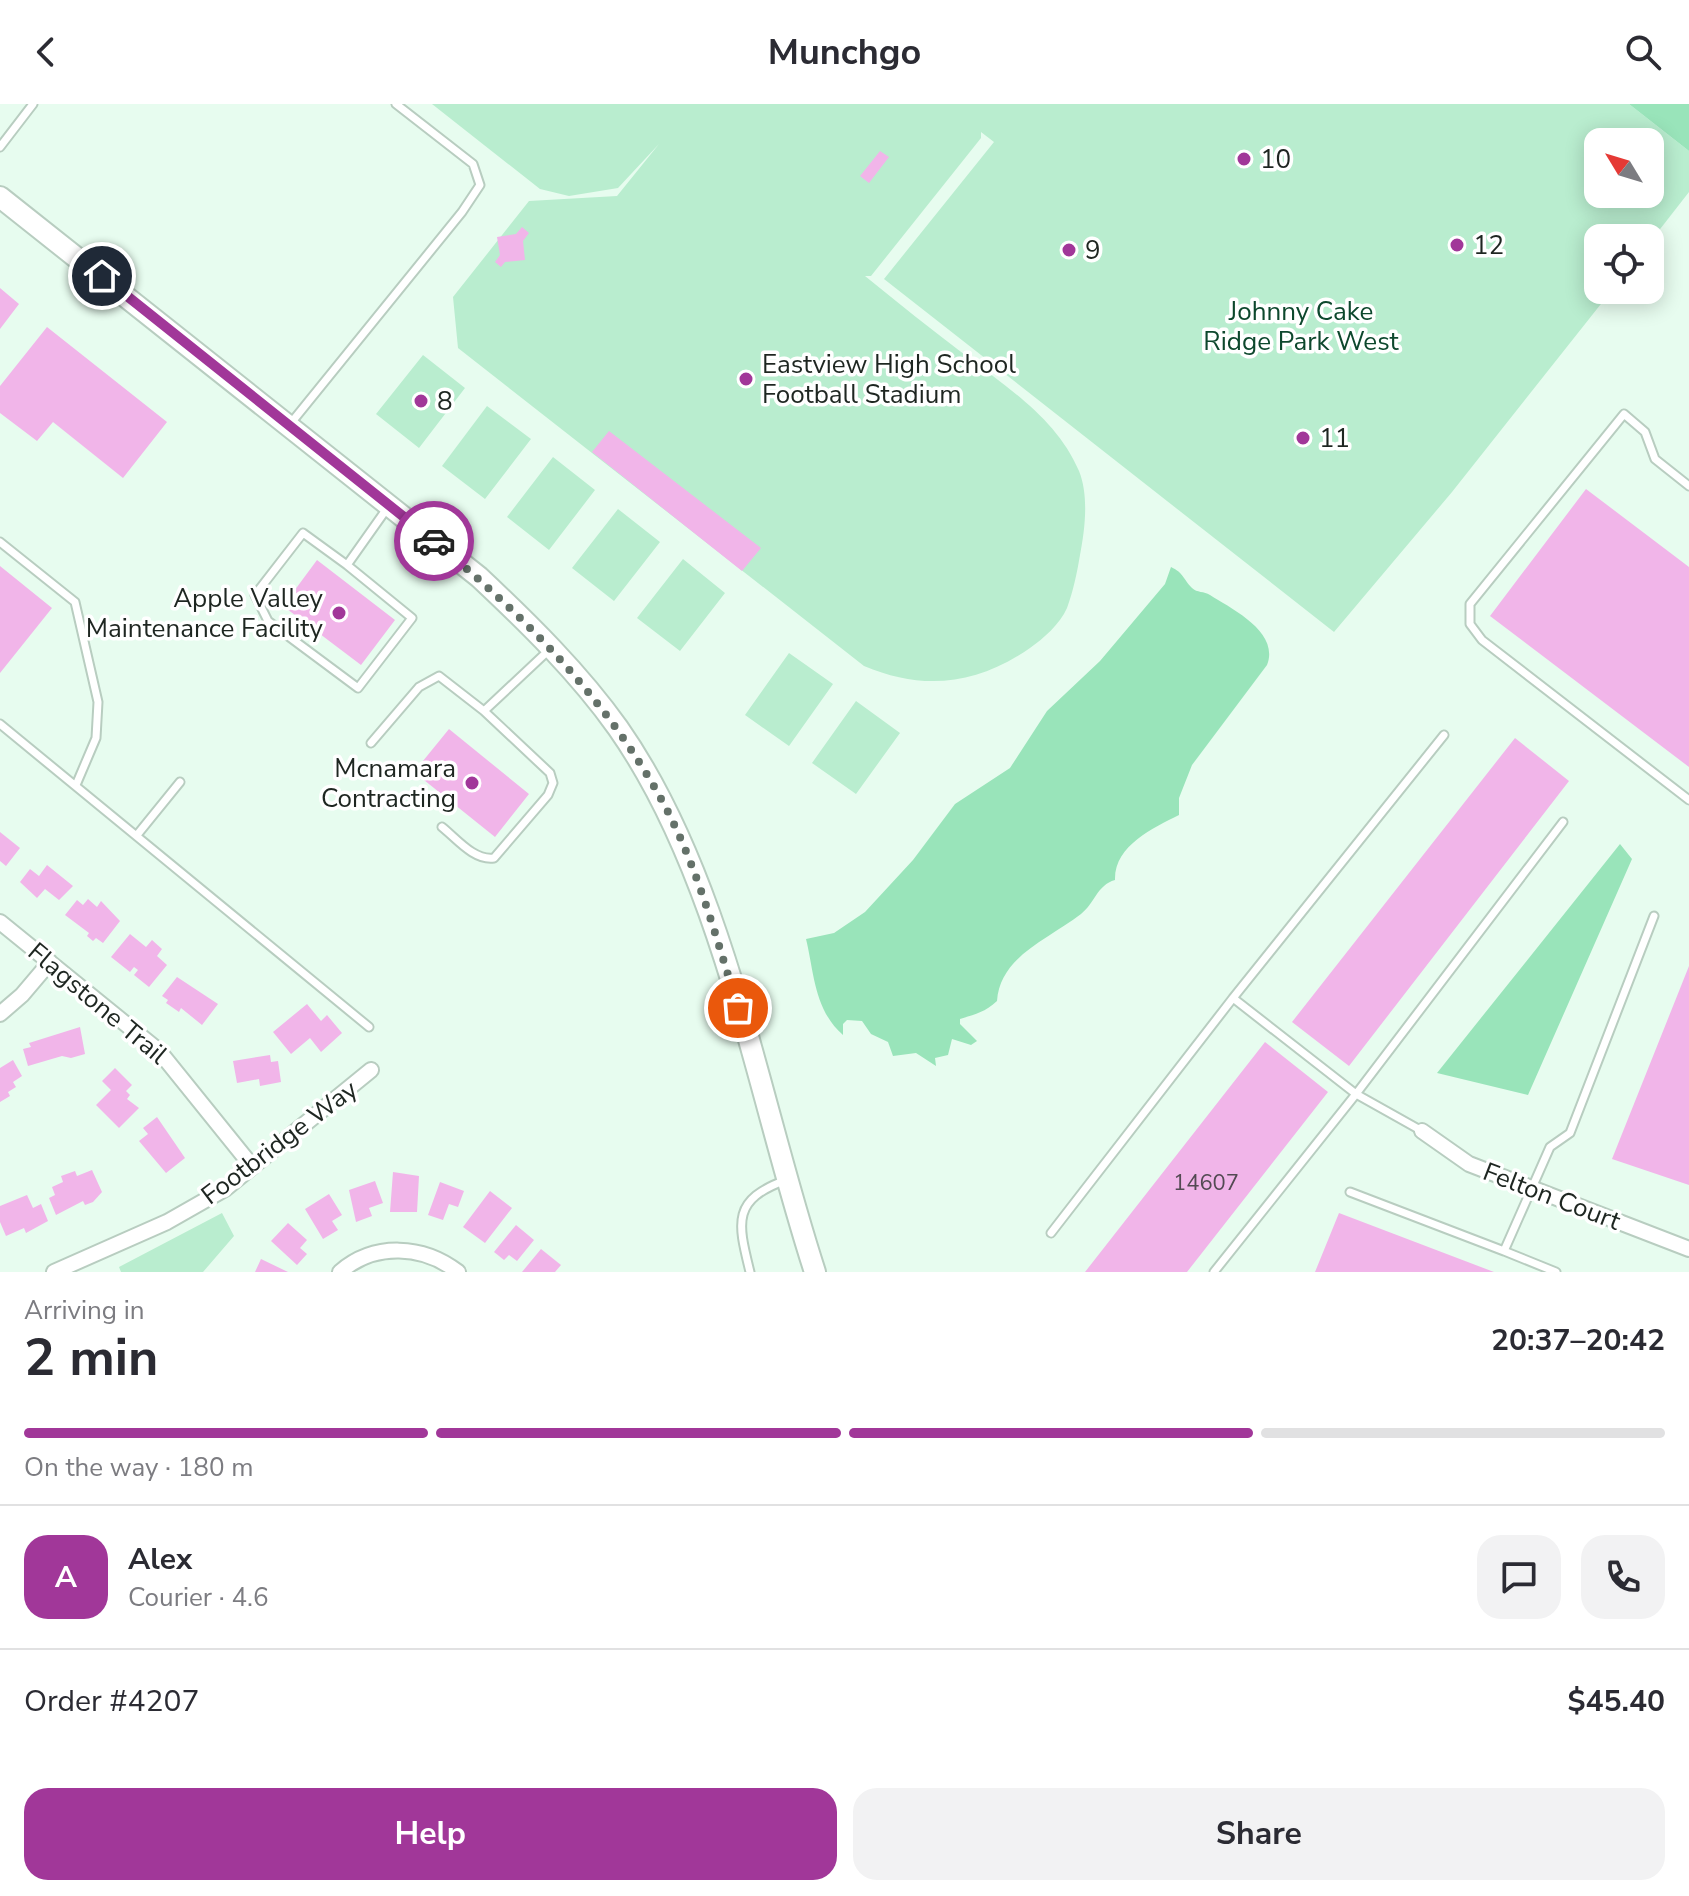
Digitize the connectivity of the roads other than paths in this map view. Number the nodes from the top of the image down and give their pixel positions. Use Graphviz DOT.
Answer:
graph roads {
  1 [pos="33,104"];
  2 [pos="396,104"];
  3 [pos="0,147"];
  4 [pos="0,197"];
  5 [pos="289,424"];
  6 [pos="1689,486"];
  7 [pos="389,505"];
  8 [pos="0,542"];
  9 [pos="347,565"];
  10 [pos="551,649"];
  11 [pos="484,711"];
  12 [pos="0,724"];
  13 [pos="1444,735"];
  14 [pos="371,743"];
  15 [pos="180,782"];
  16 [pos="76,785"];
  17 [pos="1689,800"];
  18 [pos="1563,822"];
  19 [pos="442,827"];
  20 [pos="137,835"];
  21 [pos="1654,916"];
  22 [pos="0,922"];
  23 [pos="50,962"];
  24 [pos="1233,998"];
  25 [pos="0,1014"];
  26 [pos="369,1027"];
  27 [pos="371,1070"];
  28 [pos="1356,1094"];
  29 [pos="1422,1131"];
  30 [pos="251,1165"];
  31 [pos="788,1180"];
  32 [pos="1530,1188"];
  33 [pos="1350,1192"];
  34 [pos="1051,1233"];
  35 [pos="1689,1249"];
  36 [pos="1504,1251"];
  37 [pos="54,1272"];
  38 [pos="340,1272"];
  39 [pos="458,1272"];
  40 [pos="750,1272"];
  41 [pos="815,1272"];
  42 [pos="1214,1272"];
  43 [pos="1556,1272"];
  1 -- 3 [label="lane"];
  2 -- 5 [label="lane"];
  4 -- 5 [label="street"];
  5 -- 7 [label="street"];
  6 -- 17 [label="lane"];
  7 -- 9 [label="lane"];
  7 -- 10 [label="street"];
  8 -- 16 [label="lane"];
  9 -- 9 [label="lane"];
  10 -- 11 [label="lane"];
  10 -- 31 [label="street"];
  11 -- 14 [label="lane"];
  11 -- 19 [label="lane"];
  12 -- 16 [label="lane"];
  13 -- 24 [label="lane"];
  15 -- 20 [label="lane"];
  16 -- 20 [label="lane"];
  18 -- 28 [label="lane"];
  20 -- 26 [label="lane"];
  21 -- 32 [label="lane"];
  22 -- 23 [label="street, Flagstone Trail"];
  23 -- 25 [label="street"];
  23 -- 30 [label="street, Flagstone Trail"];
  24 -- 28 [label="lane"];
  24 -- 34 [label="lane"];
  27 -- 30 [label="street, Footbridge Way"];
  28 -- 29 [label="lane"];
  28 -- 42 [label="lane"];
  29 -- 32 [label="street, Felton Court"];
  30 -- 37 [label="street, Footbridge Way"];
  31 -- 40 [label="lane"];
  31 -- 41 [label="street"];
  32 -- 35 [label="street, Felton Court"];
  32 -- 36 [label="lane"];
  33 -- 36 [label="lane"];
  36 -- 43 [label="lane"];
  38 -- 39 [label="street"];
}
